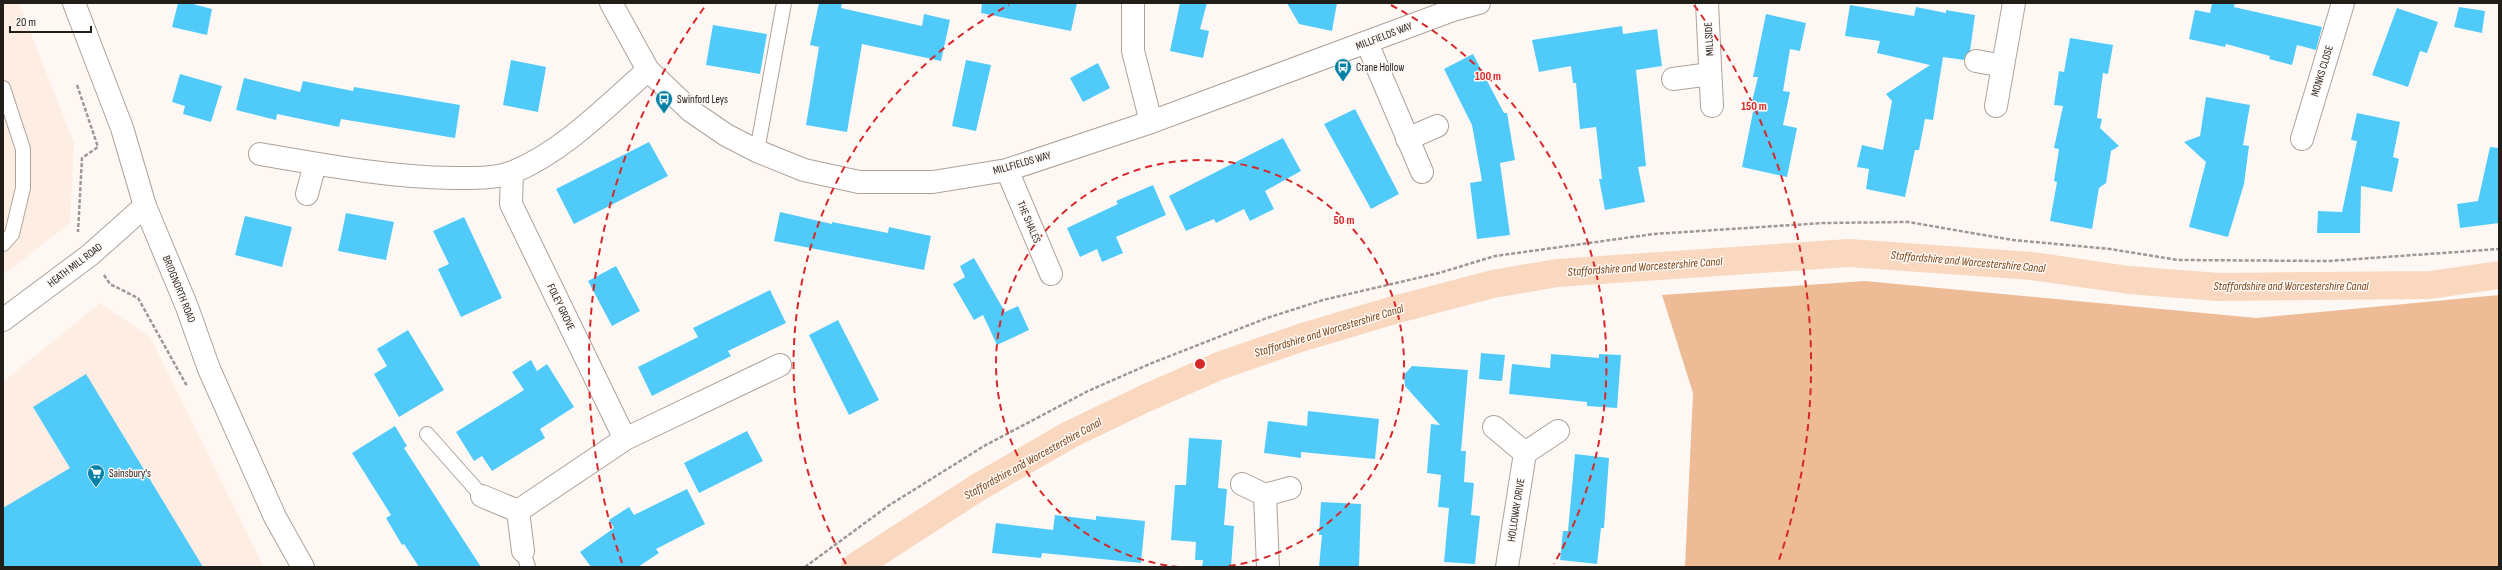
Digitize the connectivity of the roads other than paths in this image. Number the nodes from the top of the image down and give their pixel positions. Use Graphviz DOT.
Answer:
graph roads {
  1 [pos="74,3"];
  2 [pos="611,3"];
  3 [pos="784,3"];
  4 [pos="1133,3"];
  5 [pos="1479,3"];
  6 [pos="1707,3"];
  7 [pos="2014,3"];
  8 [pos="2343,3"];
  9 [pos="1367,43"];
  10 [pos="1976,62"];
  11 [pos="2003,66"];
  12 [pos="648,70"];
  13 [pos="1710,74"];
  14 [pos="1673,79"];
  15 [pos="3,88"];
  16 [pos="1712,106"];
  17 [pos="1996,106"];
  18 [pos="1151,122"];
  19 [pos="1437,126"];
  20 [pos="1407,138"];
  21 [pos="2302,140"];
  22 [pos="757,151"];
  23 [pos="260,154"];
  24 [pos="315,164"];
  25 [pos="1007,170"];
  26 [pos="512,172"];
  27 [pos="1422,172"];
  28 [pos="307,194"];
  29 [pos="145,206"];
  30 [pos="3,244"];
  31 [pos="1051,274"];
  32 [pos="3,320"];
  33 [pos="780,365"];
  34 [pos="1494,427"];
  35 [pos="1558,431"];
  36 [pos="427,434"];
  37 [pos="625,439"];
  38 [pos="1525,453"];
  39 [pos="1242,484"];
  40 [pos="1290,488"];
  41 [pos="1265,495"];
  42 [pos="482,496"];
  43 [pos="518,511"];
  44 [pos="525,559"];
  45 [pos="303,567"];
  46 [pos="1268,567"];
  47 [pos="1508,567"];
  1 -- 29 [label="street, BRIDGNORTH ROAD"];
  2 -- 12 [label="street, MILLFIELDS WAY"];
  3 -- 22 [label="lane"];
  4 -- 18 [label="street"];
  5 -- 9 [label="street, MILLFIELDS WAY"];
  6 -- 13 [label="street, MILLSIDE"];
  7 -- 11 [label="street"];
  8 -- 21 [label="street, MONKS CLOSE"];
  9 -- 18 [label="street, MILLFIELDS WAY"];
  9 -- 20 [label="street"];
  10 -- 11 [label="street"];
  11 -- 17 [label="street"];
  12 -- 22 [label="street, MILLFIELDS WAY"];
  12 -- 26 [label="street"];
  13 -- 14 [label="street"];
  13 -- 16 [label="street, MILLSIDE"];
  15 -- 30 [label="lane"];
  18 -- 25 [label="street, MILLFIELDS WAY"];
  19 -- 20 [label="street"];
  20 -- 27 [label="street"];
  22 -- 25 [label="street, MILLFIELDS WAY"];
  23 -- 24 [label="street"];
  24 -- 26 [label="street"];
  24 -- 28 [label="street"];
  25 -- 31 [label="street, THE SHALES"];
  26 -- 37 [label="street, FOLEY GROVE"];
  29 -- 32 [label="street, HEATH MILL ROAD"];
  29 -- 45 [label="street, BRIDGNORTH ROAD"];
  33 -- 37 [label="street"];
  34 -- 38 [label="street"];
  35 -- 38 [label="street"];
  36 -- 42 [label="lane"];
  37 -- 43 [label="street"];
  38 -- 47 [label="street, HOLLOWAY DRIVE"];
  39 -- 41 [label="street"];
  40 -- 41 [label="street"];
  41 -- 46 [label="street"];
  42 -- 43 [label="street"];
  43 -- 44 [label="street"];
}
